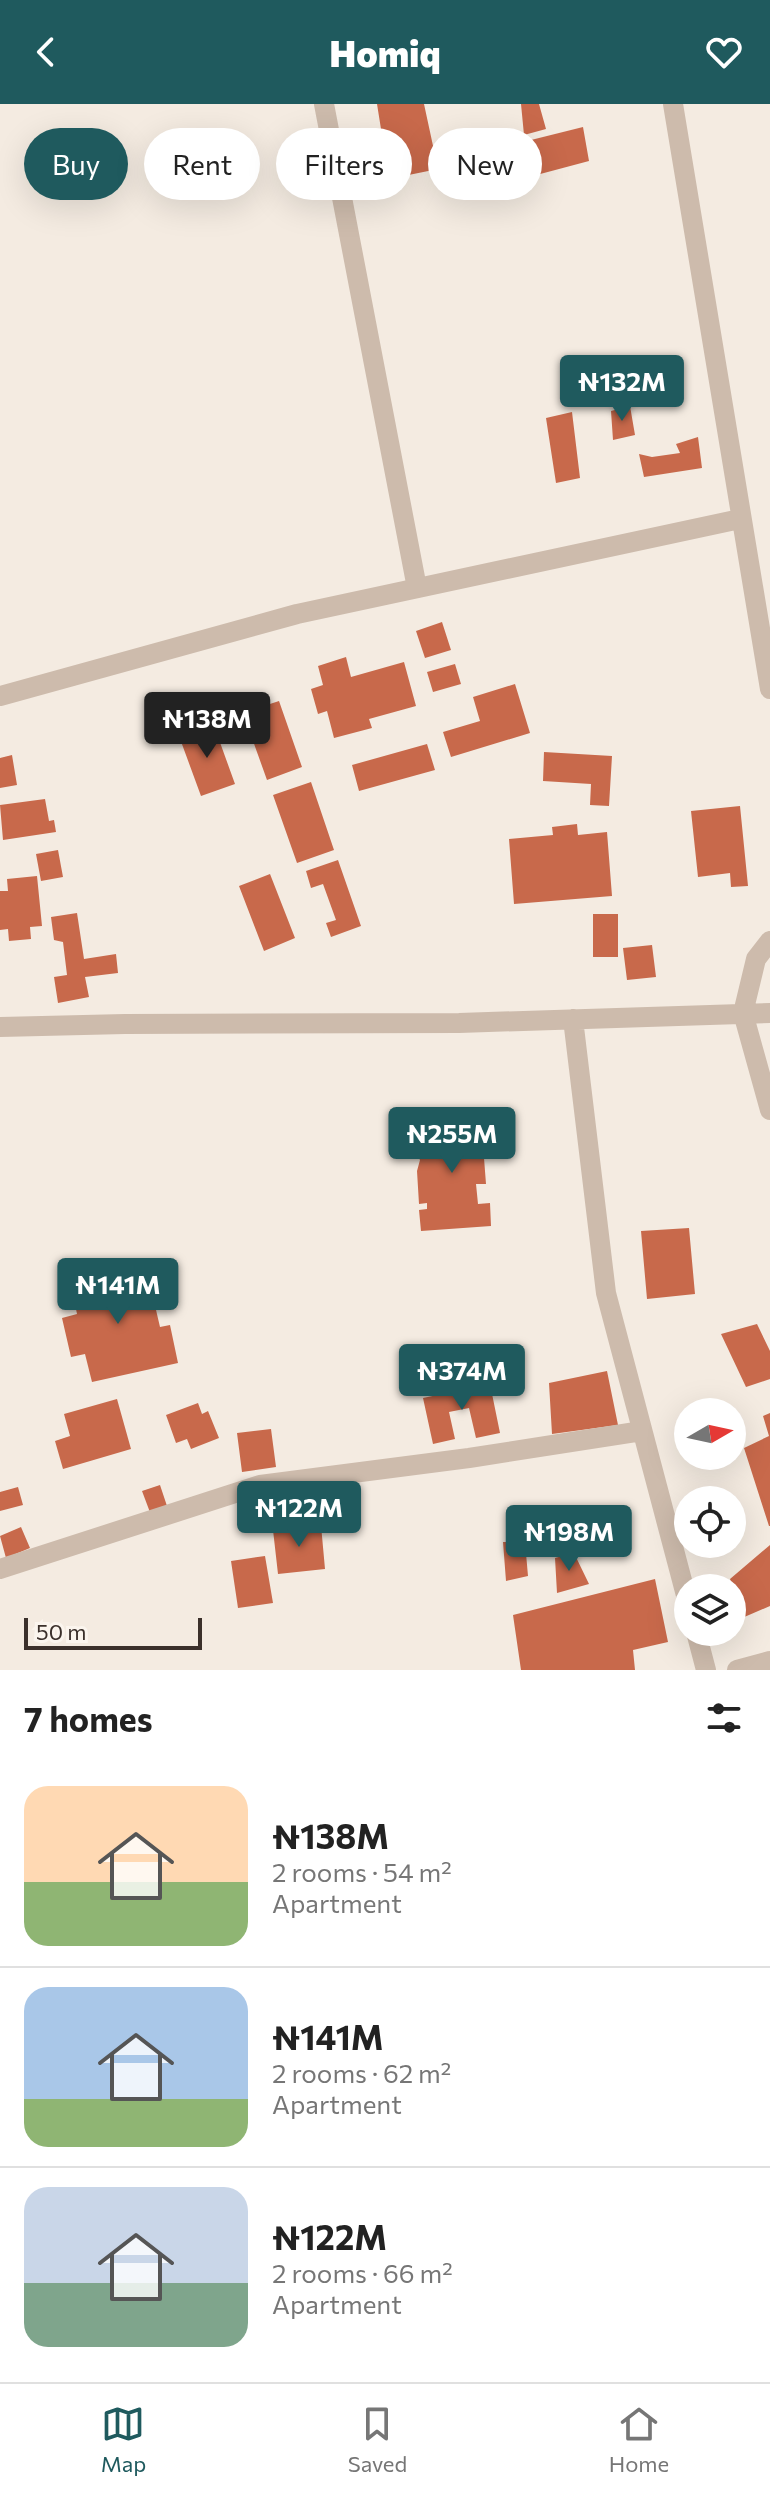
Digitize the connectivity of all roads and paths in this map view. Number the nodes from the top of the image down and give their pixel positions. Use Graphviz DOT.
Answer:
graph roads {
  1 [pos="324,104"];
  2 [pos="673,104"];
  3 [pos="740,519"];
  4 [pos="417,588"];
  5 [pos="770,689"];
  6 [pos="0,696"];
  7 [pos="770,941"];
  8 [pos="743,1013"];
  9 [pos="770,1013"];
  10 [pos="573,1019"];
  11 [pos="0,1027"];
  12 [pos="770,1110"];
  13 [pos="642,1431"];
  14 [pos="0,1569"];
  15 [pos="680,1574"];
  16 [pos="700,1646"];
  17 [pos="770,1661"];
  18 [pos="706,1670"];
  19 [pos="737,1670"];
  1 -- 4 [label="street"];
  2 -- 3 [label="street"];
  3 -- 4 [label="street"];
  3 -- 5 [label="street"];
  4 -- 6 [label="street"];
  7 -- 8 [label="street"];
  8 -- 9 [label="street"];
  8 -- 10 [label="street"];
  8 -- 12 [label="street"];
  10 -- 11 [label="street"];
  10 -- 13 [label="street"];
  13 -- 14 [label="street"];
  13 -- 15 [label="street"];
  16 -- 18 [label="street"];
  17 -- 19 [label="street"];
}
